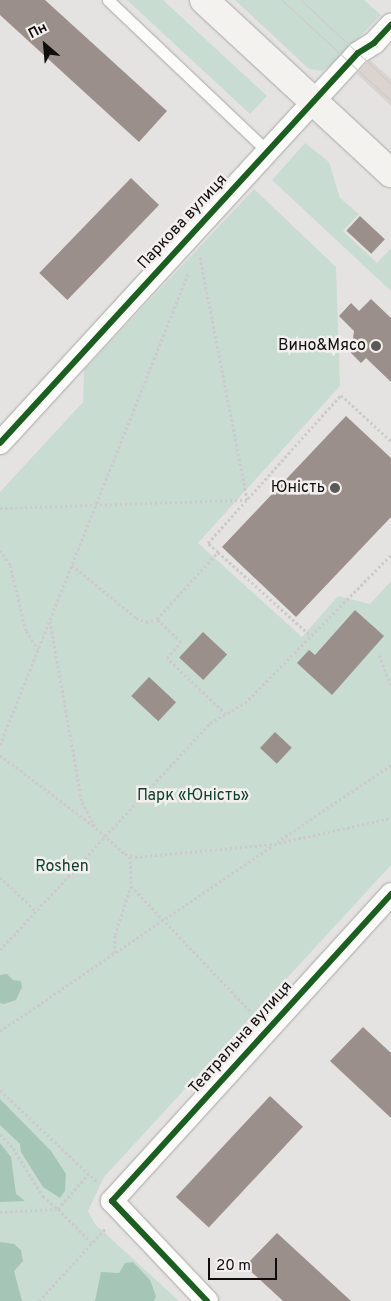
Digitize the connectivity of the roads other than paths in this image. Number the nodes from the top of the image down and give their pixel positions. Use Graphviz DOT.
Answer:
graph roads {
  1 [pos="108,0"];
  2 [pos="204,0"];
  3 [pos="391,25"];
  4 [pos="313,101"];
  5 [pos="267,151"];
  6 [pos="391,173"];
  7 [pos="0,443"];
  8 [pos="391,894"];
  9 [pos="208,1301"];
  1 -- 5 [label="lane"];
  2 -- 4 [label="main road"];
  3 -- 4 [label="street, Паркова вулиця"];
  4 -- 5 [label="street, Паркова вулиця"];
  4 -- 6 [label="main road"];
  5 -- 7 [label="street, Паркова вулиця"];
  8 -- 9 [label="street, Театральна вулиця"];
}
